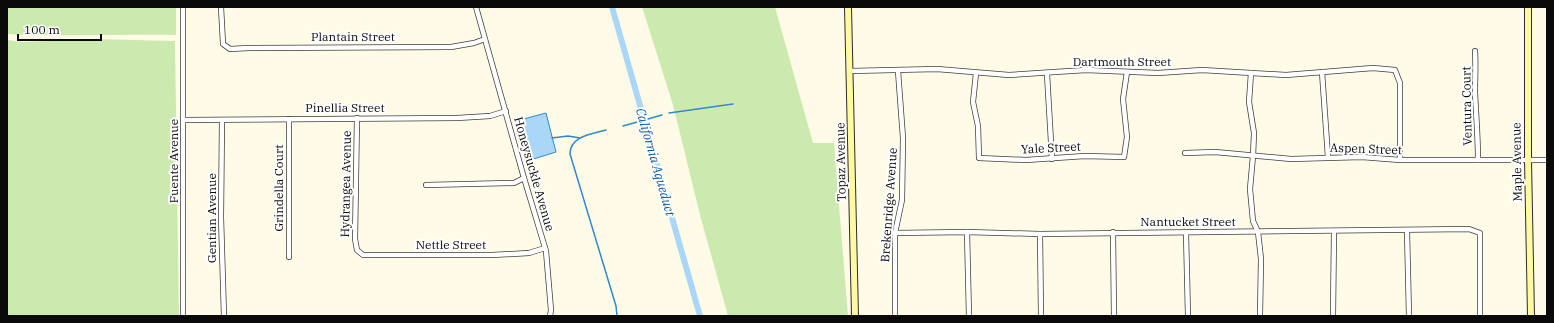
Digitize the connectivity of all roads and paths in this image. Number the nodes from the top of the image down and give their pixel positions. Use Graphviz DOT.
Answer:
graph roads {
  1 [pos="183,7"];
  2 [pos="221,7"];
  3 [pos="476,7"];
  4 [pos="848,7"];
  5 [pos="1528,7"];
  6 [pos="485,39"];
  7 [pos="1475,51"];
  8 [pos="850,71"];
  9 [pos="898,71"];
  10 [pos="1127,72"];
  11 [pos="1322,72"];
  12 [pos="976,73"];
  13 [pos="1250,73"];
  14 [pos="1047,74"];
  15 [pos="506,111"];
  16 [pos="357,118"];
  17 [pos="289,119"];
  18 [pos="184,120"];
  19 [pos="222,120"];
  20 [pos="1185,153"];
  21 [pos="1254,156"];
  22 [pos="1328,158"];
  23 [pos="1052,159"];
  24 [pos="1400,160"];
  25 [pos="1478,160"];
  26 [pos="1528,160"];
  27 [pos="1547,160"];
  28 [pos="524,178"];
  29 [pos="426,186"];
  30 [pos="1334,231"];
  31 [pos="1407,231"];
  32 [pos="968,232"];
  33 [pos="1113,232"];
  34 [pos="1258,232"];
  35 [pos="895,233"];
  36 [pos="1186,233"];
  37 [pos="1040,234"];
  38 [pos="545,248"];
  39 [pos="357,250"];
  40 [pos="289,257"];
  41 [pos="183,316"];
  42 [pos="224,316"];
  43 [pos="550,316"];
  44 [pos="855,316"];
  45 [pos="895,316"];
  46 [pos="969,316"];
  47 [pos="1041,316"];
  48 [pos="1114,316"];
  49 [pos="1188,316"];
  50 [pos="1260,316"];
  51 [pos="1333,316"];
  52 [pos="1408,316"];
  53 [pos="1480,316"];
  54 [pos="1531,316"];
  1 -- 18 [label="street, Fuente Avenue"];
  2 -- 6 [label="street, Plantain Street"];
  3 -- 6 [label="street, Honeysuckle Avenue"];
  4 -- 8 [label="street, Topaz Avenue"];
  5 -- 26 [label="street, Maple Avenue"];
  6 -- 15 [label="street, Honeysuckle Avenue"];
  7 -- 25 [label="street, Ventura Court"];
  8 -- 9 [label="street, Dartmouth Street"];
  8 -- 44 [label="street, Topaz Avenue"];
  9 -- 12 [label="street, Dartmouth Street"];
  9 -- 35 [label="street, Brekenridge Avenue"];
  10 -- 13 [label="street, Dartmouth Street"];
  10 -- 14 [label="street, Dartmouth Street"];
  10 -- 23 [label="street, Yale Street"];
  11 -- 13 [label="street, Dartmouth Street"];
  11 -- 22 [label="street"];
  11 -- 24 [label="street, Dartmouth Street"];
  12 -- 14 [label="street, Dartmouth Street"];
  12 -- 23 [label="street, Yale Street"];
  13 -- 21 [label="street"];
  14 -- 23 [label="street"];
  15 -- 16 [label="street, Pinellia Street"];
  15 -- 28 [label="street, Honeysuckle Avenue"];
  16 -- 17 [label="street, Pinellia Street"];
  16 -- 39 [label="street, Hydrangea Avenue"];
  17 -- 19 [label="street, Pinellia Street"];
  17 -- 40 [label="street, Grindella Court"];
  18 -- 19 [label="street, Pinellia Street"];
  18 -- 41 [label="street, Fuente Avenue"];
  19 -- 42 [label="street, Gentian Avenue"];
  20 -- 21 [label="street, Aspen Street"];
  21 -- 22 [label="street, Aspen Street"];
  21 -- 34 [label="street"];
  22 -- 24 [label="street, Aspen Street"];
  24 -- 25 [label="street, Aspen Street"];
  25 -- 26 [label="street, Aspen Street"];
  26 -- 27 [label="street, Aspen Street"];
  26 -- 54 [label="street, Maple Avenue"];
  28 -- 29 [label="street"];
  28 -- 38 [label="street, Honeysuckle Avenue"];
  30 -- 31 [label="street, Nantucket Street"];
  30 -- 34 [label="street, Nantucket Street"];
  30 -- 51 [label="street"];
  31 -- 52 [label="street"];
  31 -- 53 [label="street, Nantucket Street"];
  32 -- 35 [label="street, Nantucket Street"];
  32 -- 37 [label="street, Nantucket Street"];
  32 -- 46 [label="street"];
  33 -- 36 [label="street, Nantucket Street"];
  33 -- 37 [label="street, Nantucket Street"];
  33 -- 48 [label="street"];
  34 -- 36 [label="street, Nantucket Street"];
  34 -- 50 [label="street"];
  35 -- 45 [label="street, Brekenridge Avenue"];
  36 -- 49 [label="street"];
  37 -- 47 [label="street"];
  38 -- 39 [label="street, Nettle Street"];
  38 -- 43 [label="street, Honeysuckle Avenue"];
}
